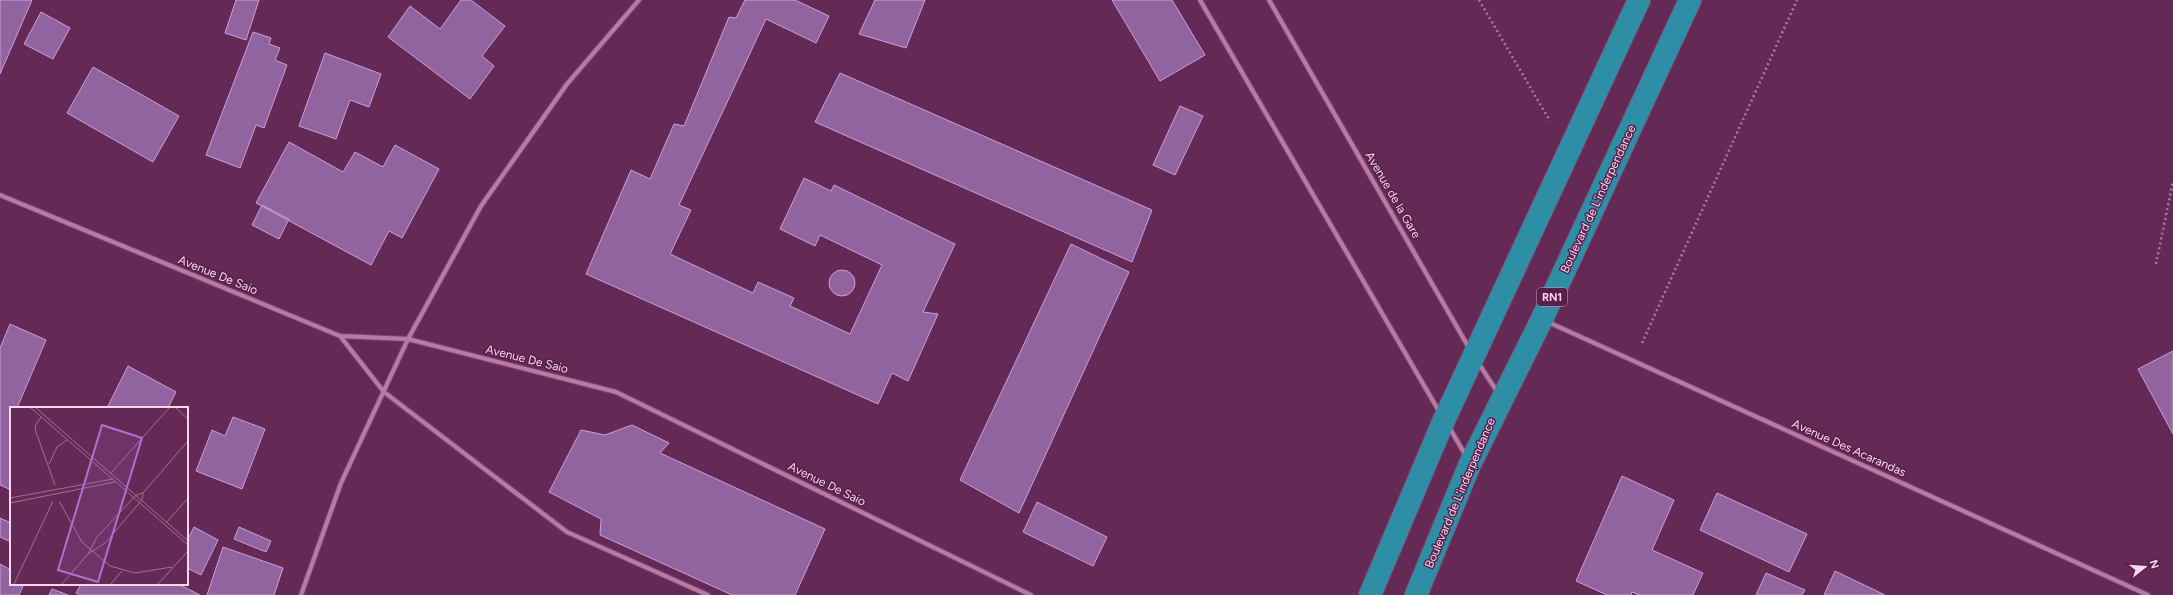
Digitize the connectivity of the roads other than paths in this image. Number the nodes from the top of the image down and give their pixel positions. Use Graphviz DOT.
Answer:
graph roads {
  1 [pos="639,0"];
  2 [pos="1200,0"];
  3 [pos="1269,0"];
  4 [pos="1640,0"];
  5 [pos="1690,0"];
  6 [pos="0,195"];
  7 [pos="1542,319"];
  8 [pos="340,336"];
  9 [pos="408,339"];
  10 [pos="1474,356"];
  11 [pos="384,392"];
  12 [pos="1501,399"];
  13 [pos="1444,420"];
  14 [pos="1470,464"];
  15 [pos="300,595"];
  16 [pos="708,595"];
  17 [pos="1031,595"];
  18 [pos="1370,595"];
  19 [pos="1416,595"];
  20 [pos="2148,595"];
  1 -- 9 [label="street"];
  2 -- 13 [label="street"];
  3 -- 10 [label="street, Avenue de la Gare"];
  4 -- 10 [label="highway"];
  5 -- 7 [label="highway, Boulevard de L'inderpendance / RN1"];
  6 -- 8 [label="street, Avenue De Saio"];
  7 -- 12 [label="highway, Boulevard de L'inderpendance / RN1"];
  7 -- 20 [label="street, Avenue Des Acarandas"];
  8 -- 9 [label="street, Avenue De Saio"];
  8 -- 11 [label="street"];
  9 -- 11 [label="street"];
  9 -- 17 [label="street, Avenue De Saio"];
  10 -- 12 [label="street, Avenue de la Gare"];
  10 -- 13 [label="highway"];
  11 -- 15 [label="street"];
  11 -- 16 [label="street"];
  12 -- 14 [label="highway, Boulevard de L'inderpendance / RN1"];
  13 -- 14 [label="street"];
  13 -- 18 [label="highway"];
  14 -- 19 [label="highway, Boulevard de L'inderpendance / RN1"];
}
